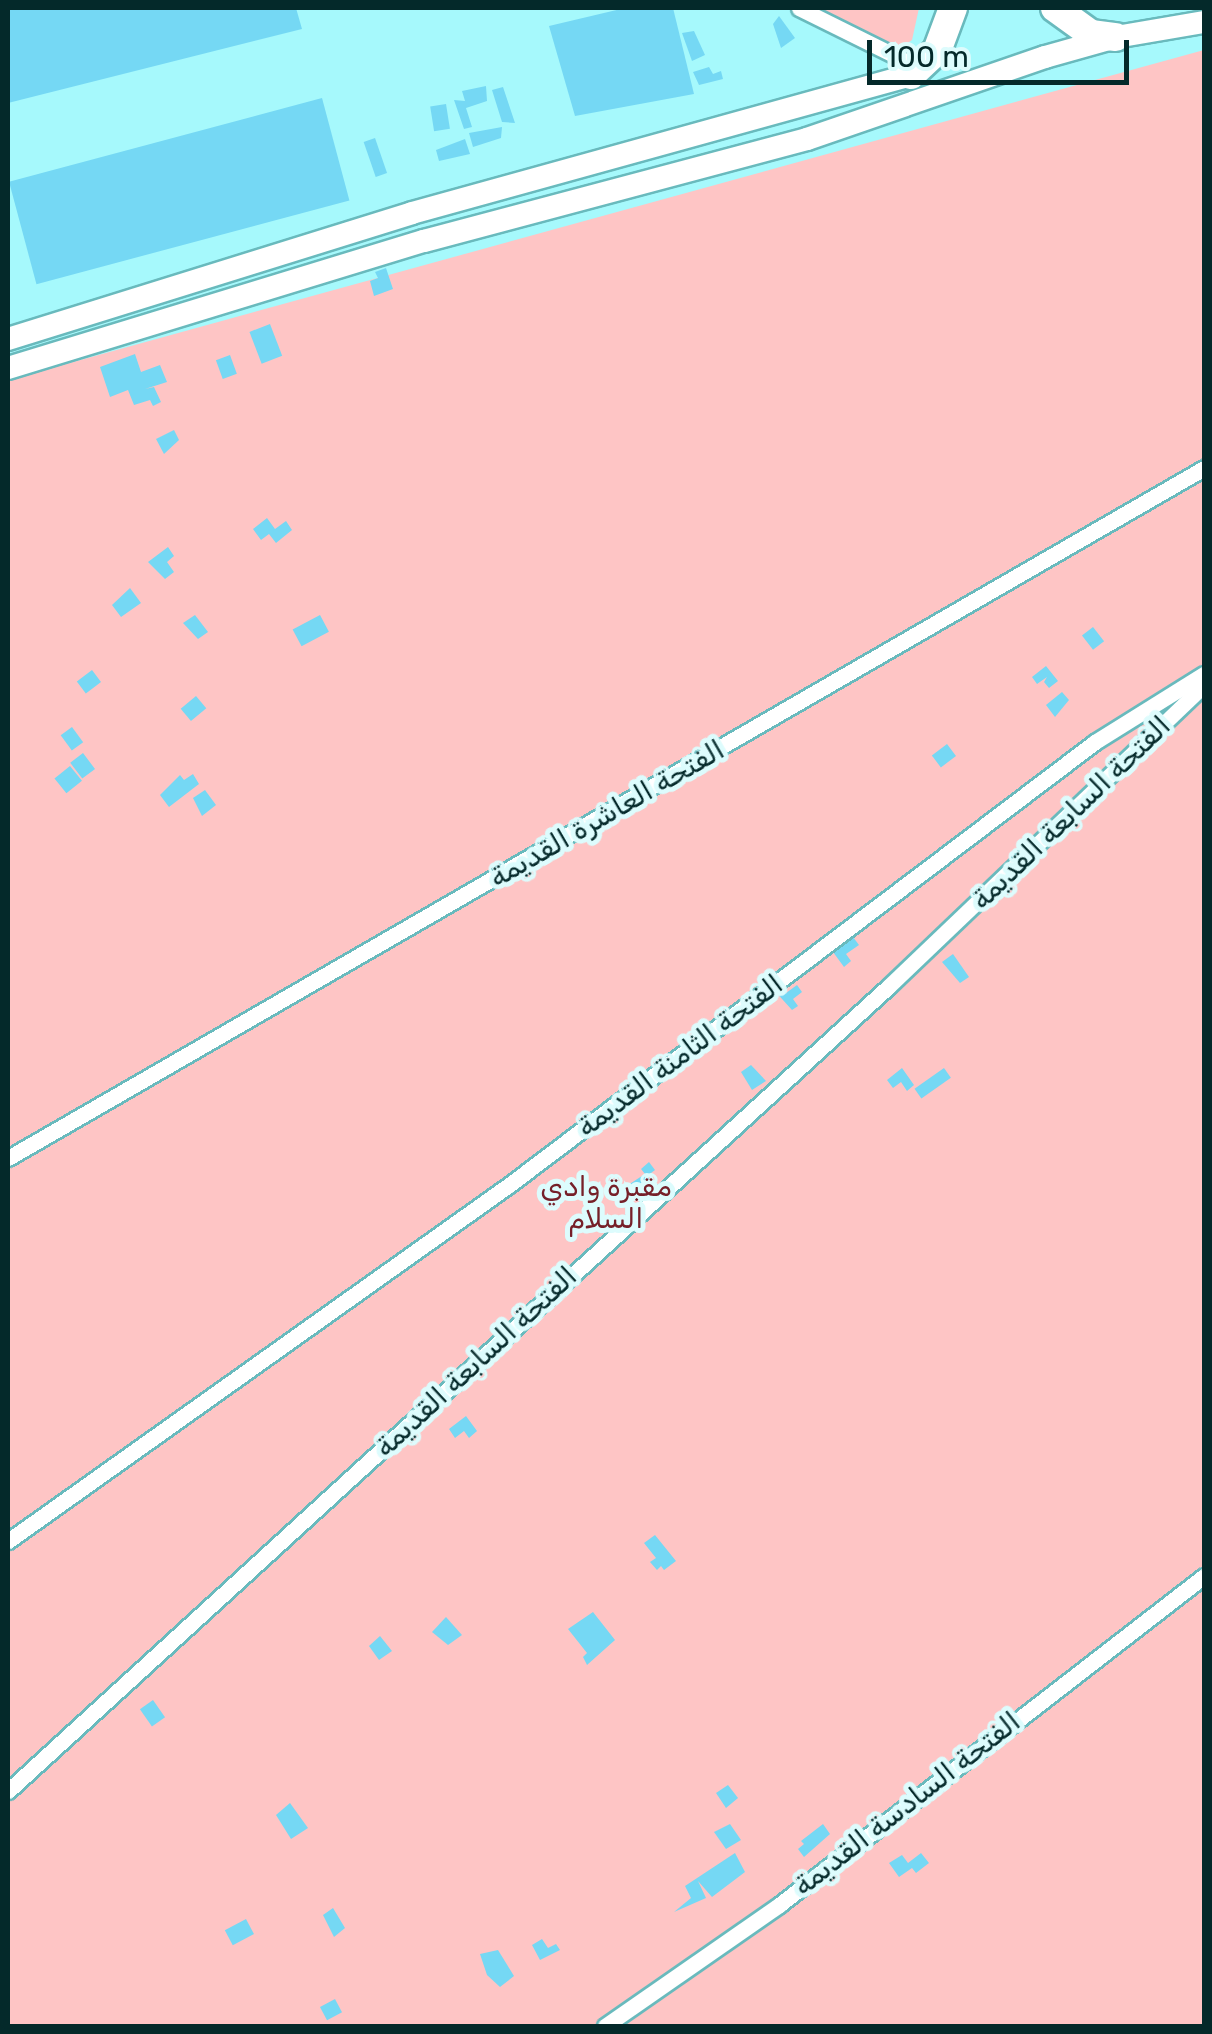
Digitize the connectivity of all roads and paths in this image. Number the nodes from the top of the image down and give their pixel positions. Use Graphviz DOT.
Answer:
graph roads {
  1 [pos="799,8"];
  2 [pos="954,8"];
  3 [pos="1055,8"];
  4 [pos="1204,22"];
  5 [pos="1116,37"];
  6 [pos="916,72"];
  7 [pos="8,340"];
  8 [pos="8,368"];
  9 [pos="1204,468"];
  10 [pos="1204,674"];
  11 [pos="1204,685"];
  12 [pos="8,1158"];
  13 [pos="8,1541"];
  14 [pos="1204,1576"];
  15 [pos="8,1791"];
  16 [pos="605,2026"];
  1 -- 6 [label="street"];
  2 -- 6 [label="highway"];
  3 -- 5 [label="highway"];
  4 -- 5 [label="main road"];
  5 -- 8 [label="main road"];
  6 -- 7 [label="main road"];
  9 -- 12 [label="street, الفتحة العاشرة القديمة"];
  10 -- 13 [label="street, الفتحة الثامنة القديمة"];
  11 -- 15 [label="street, الفتحة السابعة القديمة"];
  14 -- 16 [label="street, الفتحة السادسة القديمة"];
}
